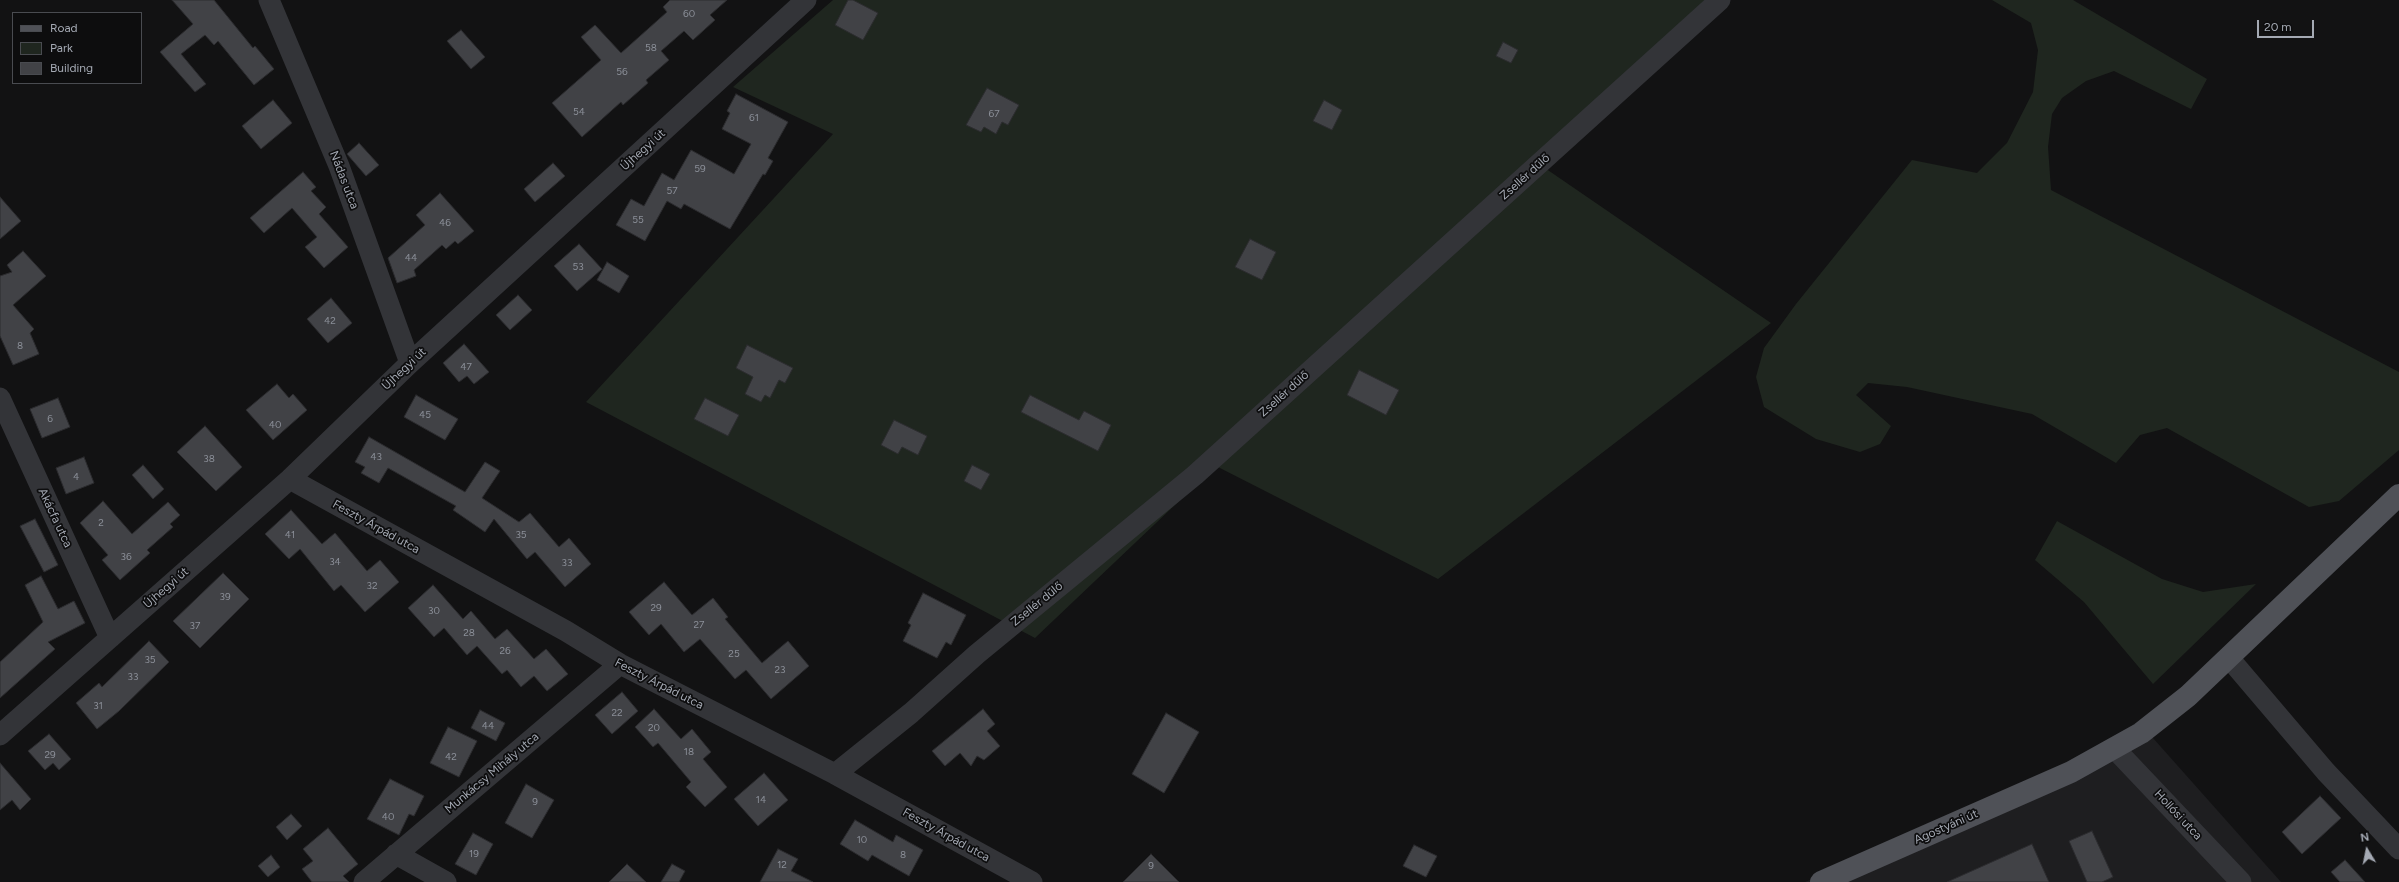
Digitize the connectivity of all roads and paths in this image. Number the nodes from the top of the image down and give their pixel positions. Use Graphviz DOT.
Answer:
graph roads {
  1 [pos="269,0"];
  2 [pos="806,0"];
  3 [pos="1720,0"];
  4 [pos="410,363"];
  5 [pos="0,398"];
  6 [pos="290,479"];
  7 [pos="2399,496"];
  8 [pos="110,638"];
  9 [pos="2229,658"];
  10 [pos="620,664"];
  11 [pos="0,735"];
  12 [pos="2115,749"];
  13 [pos="835,774"];
  14 [pos="2399,849"];
  15 [pos="396,854"];
  16 [pos="364,882"];
  17 [pos="446,882"];
  18 [pos="1032,882"];
  19 [pos="1821,882"];
  20 [pos="2241,882"];
  1 -- 4 [label="street, Nádas utca"];
  2 -- 4 [label="street, Újhegyi út"];
  3 -- 13 [label="street, Zsellér dűlő"];
  4 -- 6 [label="street, Újhegyi út"];
  5 -- 8 [label="street, Akácfa utca"];
  6 -- 8 [label="street, Újhegyi út"];
  6 -- 10 [label="street, Feszty Árpád utca"];
  7 -- 9 [label="main road, Agostyáni út"];
  8 -- 11 [label="street, Újhegyi út"];
  9 -- 12 [label="main road, Agostyáni út"];
  9 -- 14 [label="street"];
  10 -- 13 [label="street, Feszty Árpád utca"];
  10 -- 15 [label="street, Munkácsy Mihály utca"];
  12 -- 19 [label="main road, Agostyáni út"];
  12 -- 20 [label="street, Hollósi utca"];
  13 -- 18 [label="street, Feszty Árpád utca"];
  15 -- 16 [label="street, Munkácsy Mihály utca"];
  15 -- 17 [label="street"];
}
